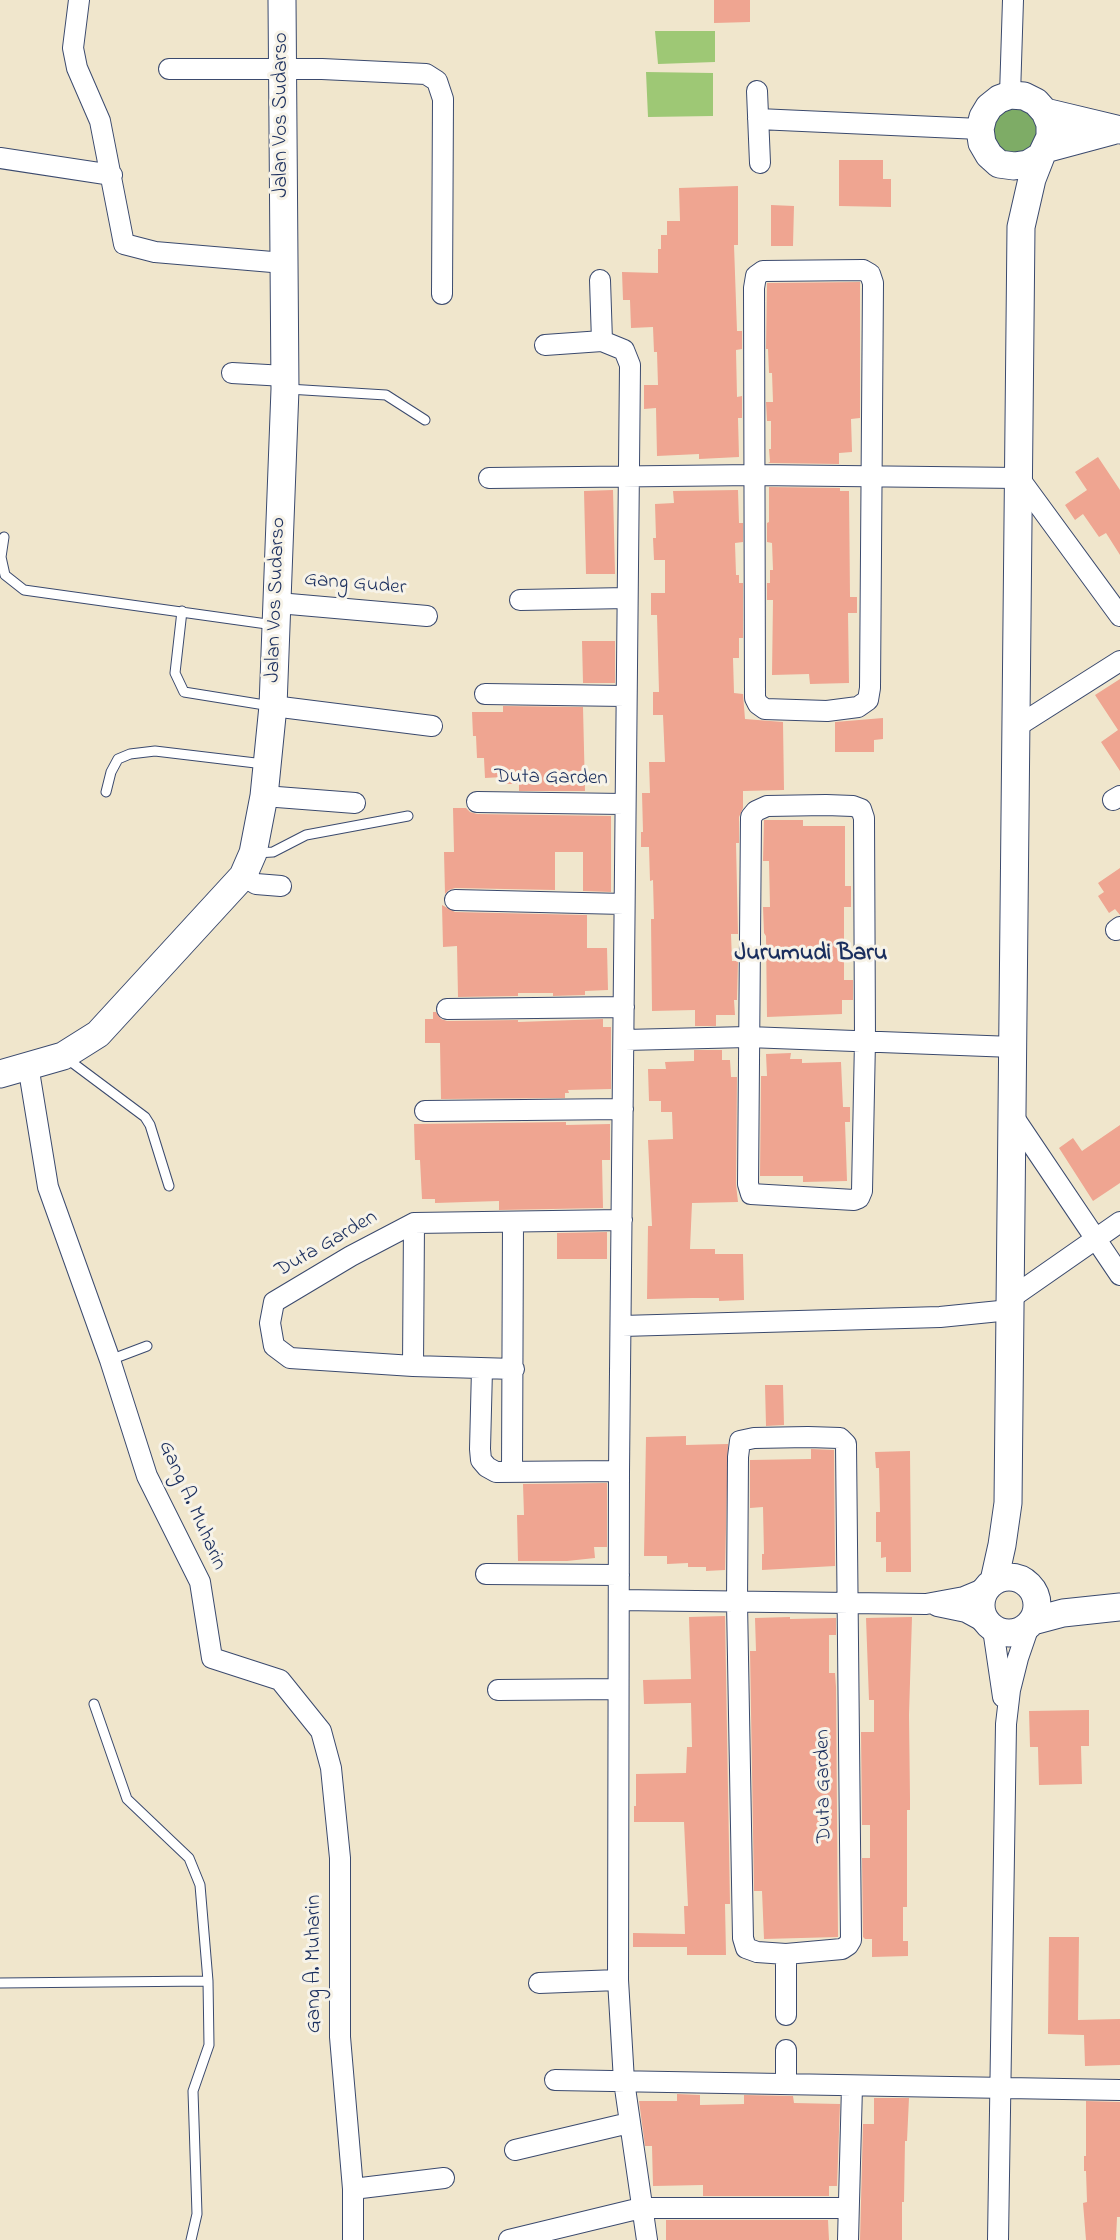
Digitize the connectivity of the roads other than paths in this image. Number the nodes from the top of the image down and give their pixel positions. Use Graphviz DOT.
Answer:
graph roads {
  1 [pos="79,0"];
  2 [pos="282,0"];
  3 [pos="1013,0"];
  4 [pos="169,69"];
  5 [pos="282,70"];
  6 [pos="757,91"];
  7 [pos="1010,95"];
  8 [pos="1045,112"];
  9 [pos="758,119"];
  10 [pos="980,129"];
  11 [pos="1119,130"];
  12 [pos="1043,152"];
  13 [pos="0,158"];
  14 [pos="760,163"];
  15 [pos="999,164"];
  16 [pos="112,175"];
  17 [pos="1022,227"];
  18 [pos="284,263"];
  19 [pos="600,280"];
  20 [pos="442,294"];
  21 [pos="602,341"];
  22 [pos="545,345"];
  23 [pos="232,373"];
  24 [pos="285,382"];
  25 [pos="426,420"];
  26 [pos="755,475"];
  27 [pos="629,477"];
  28 [pos="870,477"];
  29 [pos="489,478"];
  30 [pos="1019,478"];
  31 [pos="4,537"];
  32 [pos="627,598"];
  33 [pos="520,600"];
  34 [pos="182,611"];
  35 [pos="278,614"];
  36 [pos="427,616"];
  37 [pos="1120,616"];
  38 [pos="1120,662"];
  39 [pos="485,694"];
  40 [pos="625,696"];
  41 [pos="273,706"];
  42 [pos="432,726"];
  43 [pos="1016,727"];
  44 [pos="267,765"];
  45 [pos="105,792"];
  46 [pos="264,796"];
  47 [pos="477,802"];
  48 [pos="355,803"];
  49 [pos="624,804"];
  50 [pos="408,816"];
  51 [pos="248,865"];
  52 [pos="281,886"];
  53 [pos="455,900"];
  54 [pos="624,904"];
  55 [pos="624,1007"];
  56 [pos="447,1009"];
  57 [pos="748,1037"];
  58 [pos="625,1040"];
  59 [pos="865,1040"];
  60 [pos="1013,1047"];
  61 [pos="63,1056"];
  62 [pos="28,1065"];
  63 [pos="0,1074"];
  64 [pos="623,1109"];
  65 [pos="426,1111"];
  66 [pos="1012,1116"];
  67 [pos="169,1186"];
  68 [pos="622,1220"];
  69 [pos="513,1222"];
  70 [pos="1120,1222"];
  71 [pos="414,1223"];
  72 [pos="1096,1239"];
  73 [pos="1120,1275"];
  74 [pos="1011,1304"];
  75 [pos="622,1326"];
  76 [pos="147,1346"];
  77 [pos="110,1360"];
  78 [pos="413,1366"];
  79 [pos="482,1369"];
  80 [pos="514,1369"];
  81 [pos="619,1471"];
  82 [pos="512,1472"];
  83 [pos="1008,1503"];
  84 [pos="486,1574"];
  85 [pos="619,1575"];
  86 [pos="991,1584"];
  87 [pos="1030,1586"];
  88 [pos="619,1600"];
  89 [pos="737,1602"];
  90 [pos="847,1603"];
  91 [pos="932,1604"];
  92 [pos="1119,1607"];
  93 [pos="1031,1624"];
  94 [pos="990,1626"];
  95 [pos="618,1689"];
  96 [pos="498,1690"];
  97 [pos="94,1704"];
  98 [pos="1006,1724"];
  99 [pos="786,1953"];
  100 [pos="618,1980"];
  101 [pos="208,1981"];
  102 [pos="0,1983"];
  103 [pos="538,1983"];
  104 [pos="786,2015"];
  105 [pos="786,2050"];
  106 [pos="555,2079"];
  107 [pos="624,2081"];
  108 [pos="786,2084"];
  109 [pos="852,2086"];
  110 [pos="999,2088"];
  111 [pos="1120,2090"];
  112 [pos="629,2122"];
  113 [pos="515,2150"];
  114 [pos="444,2178"];
  115 [pos="353,2189"];
  116 [pos="641,2208"];
  117 [pos="848,2208"];
  118 [pos="191,2240"];
  119 [pos="353,2240"];
  120 [pos="509,2240"];
  121 [pos="647,2240"];
  122 [pos="848,2240"];
  123 [pos="998,2240"];
  1 -- 16 [label="street"];
  2 -- 5 [label="street, Jalan Vos Sudarso"];
  3 -- 7 [label="street"];
  4 -- 5 [label="street"];
  5 -- 18 [label="street, Jalan Vos Sudarso"];
  5 -- 20 [label="street"];
  6 -- 9 [label="street"];
  7 -- 8 [label="street"];
  7 -- 10 [label="street"];
  8 -- 11 [label="street"];
  8 -- 12 [label="street"];
  9 -- 10 [label="street"];
  9 -- 14 [label="street"];
  10 -- 15 [label="street"];
  11 -- 12 [label="street"];
  12 -- 15 [label="street"];
  12 -- 17 [label="street"];
  13 -- 16 [label="street"];
  15 -- 17 [label="street"];
  16 -- 18 [label="street"];
  17 -- 30 [label="street"];
  18 -- 24 [label="street, Jalan Vos Sudarso"];
  19 -- 21 [label="street"];
  21 -- 22 [label="street"];
  21 -- 27 [label="street"];
  23 -- 24 [label="street"];
  24 -- 25 [label="lane"];
  24 -- 35 [label="street, Jalan Vos Sudarso"];
  26 -- 27 [label="street"];
  26 -- 28 [label="street"];
  26 -- 28 [label="street"];
  26 -- 28 [label="street"];
  27 -- 29 [label="street"];
  27 -- 32 [label="street"];
  28 -- 30 [label="street"];
  30 -- 37 [label="street"];
  30 -- 43 [label="street"];
  31 -- 34 [label="lane"];
  32 -- 33 [label="street"];
  32 -- 40 [label="street"];
  34 -- 35 [label="lane"];
  34 -- 41 [label="lane"];
  35 -- 36 [label="street, Gang Guder"];
  35 -- 41 [label="street, Jalan Vos Sudarso"];
  38 -- 43 [label="street"];
  39 -- 40 [label="street"];
  40 -- 49 [label="street"];
  41 -- 42 [label="street"];
  41 -- 44 [label="street, Jalan Vos Sudarso"];
  43 -- 60 [label="street"];
  44 -- 45 [label="lane"];
  44 -- 46 [label="street, Jalan Vos Sudarso"];
  46 -- 48 [label="street"];
  46 -- 51 [label="street, Jalan Vos Sudarso"];
  47 -- 49 [label="street, Duta Garden"];
  49 -- 54 [label="street"];
  50 -- 51 [label="lane"];
  51 -- 52 [label="street"];
  51 -- 61 [label="street"];
  53 -- 54 [label="street"];
  54 -- 55 [label="street"];
  55 -- 56 [label="street"];
  55 -- 58 [label="street"];
  57 -- 58 [label="street"];
  57 -- 59 [label="street"];
  57 -- 59 [label="street"];
  57 -- 59 [label="street"];
  58 -- 64 [label="street"];
  59 -- 60 [label="street"];
  60 -- 66 [label="street"];
  61 -- 62 [label="street"];
  61 -- 67 [label="lane"];
  62 -- 63 [label="street"];
  62 -- 77 [label="street, Gang A. Muharin"];
  64 -- 65 [label="street"];
  64 -- 68 [label="street"];
  66 -- 72 [label="street"];
  66 -- 74 [label="street"];
  68 -- 69 [label="street, Duta Garden"];
  68 -- 75 [label="street"];
  69 -- 71 [label="street, Duta Garden"];
  69 -- 80 [label="street"];
  70 -- 72 [label="street"];
  71 -- 78 [label="street"];
  71 -- 78 [label="street, Duta Garden"];
  72 -- 73 [label="street"];
  72 -- 74 [label="street"];
  74 -- 75 [label="street"];
  74 -- 83 [label="street"];
  75 -- 81 [label="street"];
  76 -- 77 [label="lane"];
  77 -- 115 [label="street, Gang A. Muharin"];
  78 -- 79 [label="street, Duta Garden"];
  79 -- 80 [label="street, Duta Garden"];
  79 -- 82 [label="street"];
  80 -- 82 [label="street"];
  81 -- 82 [label="street"];
  81 -- 85 [label="street"];
  83 -- 86 [label="street"];
  83 -- 87 [label="street"];
  84 -- 85 [label="street"];
  85 -- 88 [label="street"];
  86 -- 87 [label="street"];
  86 -- 91 [label="street"];
  86 -- 94 [label="street"];
  87 -- 92 [label="street"];
  87 -- 93 [label="street"];
  88 -- 89 [label="street"];
  88 -- 95 [label="street"];
  89 -- 90 [label="street"];
  89 -- 90 [label="street, Duta Garden"];
  89 -- 99 [label="street, Duta Garden"];
  90 -- 91 [label="street"];
  90 -- 99 [label="street, Duta Garden"];
  91 -- 94 [label="street"];
  92 -- 93 [label="street"];
  93 -- 94 [label="street"];
  93 -- 98 [label="street"];
  94 -- 98 [label="street"];
  95 -- 96 [label="street"];
  95 -- 100 [label="street"];
  97 -- 101 [label="lane"];
  98 -- 110 [label="street"];
  99 -- 104 [label="street"];
  100 -- 103 [label="street"];
  100 -- 107 [label="street"];
  101 -- 102 [label="lane"];
  101 -- 118 [label="lane"];
  105 -- 108 [label="street"];
  106 -- 107 [label="street"];
  107 -- 108 [label="street"];
  107 -- 112 [label="street"];
  108 -- 109 [label="street"];
  109 -- 110 [label="street"];
  109 -- 117 [label="street"];
  110 -- 111 [label="street"];
  110 -- 123 [label="street"];
  112 -- 113 [label="street"];
  112 -- 116 [label="street"];
  114 -- 115 [label="street"];
  115 -- 119 [label="street, Gang A. Muharin"];
  116 -- 117 [label="street"];
  116 -- 120 [label="street"];
  116 -- 121 [label="street"];
  117 -- 122 [label="street"];
}
